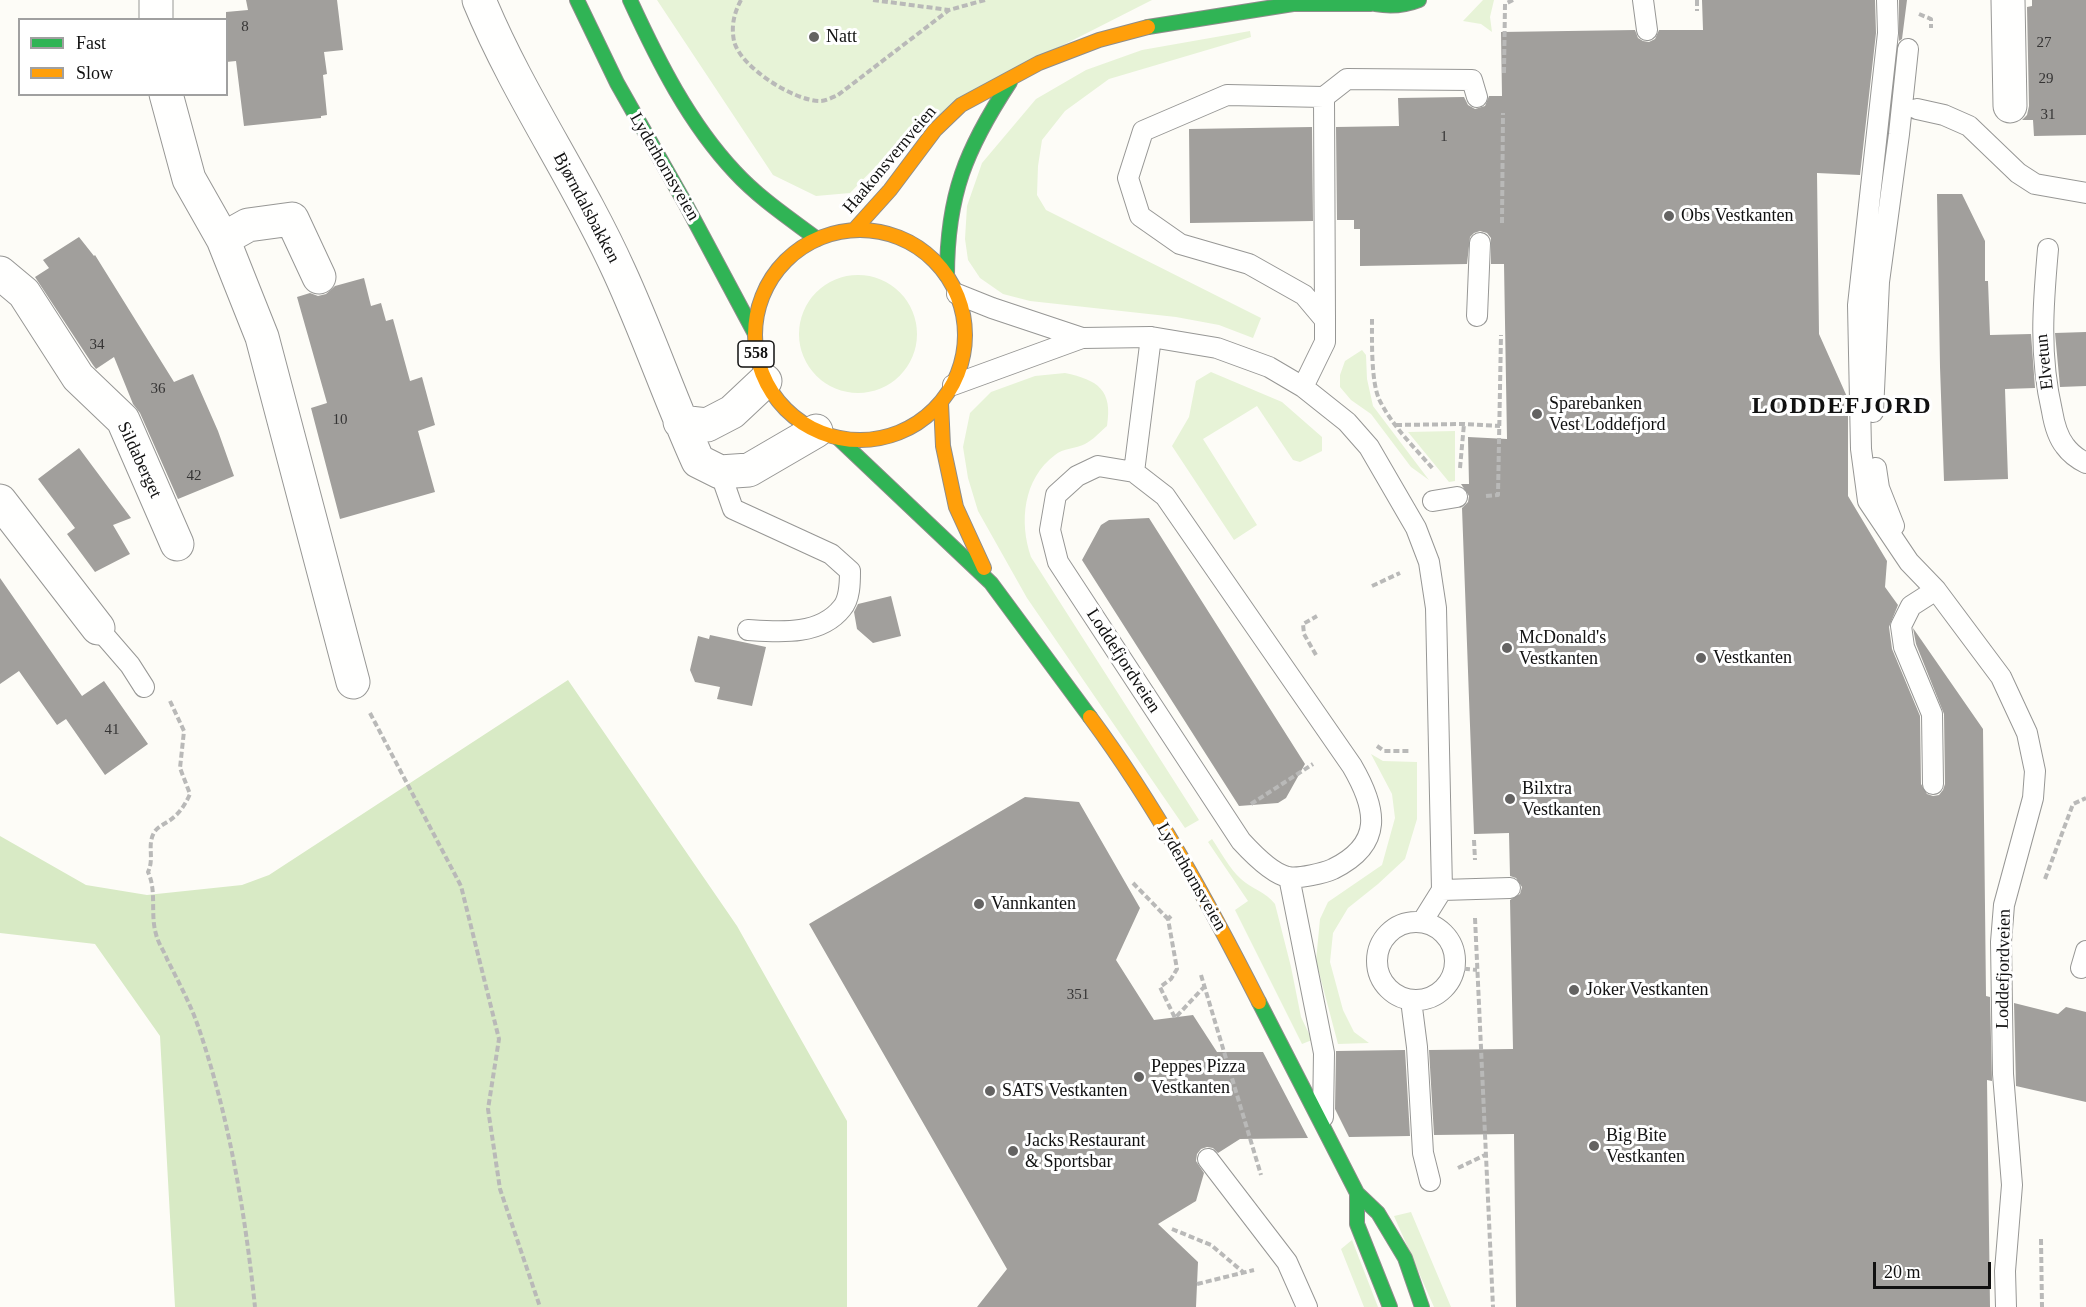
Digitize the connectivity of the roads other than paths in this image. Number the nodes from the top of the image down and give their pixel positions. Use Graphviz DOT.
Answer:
graph roads {
  1 [pos="156,0"];
  2 [pos="479,0"];
  3 [pos="577,0"];
  4 [pos="630,0"];
  5 [pos="1419,0"];
  6 [pos="1644,0"];
  7 [pos="1887,0"];
  8 [pos="2008,0"];
  9 [pos="1365,2"];
  10 [pos="1186,5"];
  11 [pos="156,18"];
  12 [pos="1153,25"];
  13 [pos="1647,30"];
  14 [pos="1908,49"];
  15 [pos="1015,76"];
  16 [pos="166,96"];
  17 [pos="1323,97"];
  18 [pos="1477,97"];
  19 [pos="2010,106"];
  20 [pos="1917,109"];
  21 [pos="2086,193"];
  22 [pos="854,230"];
  23 [pos="223,239"];
  24 [pos="817,239"];
  25 [pos="1480,243"];
  26 [pos="2048,249"];
  27 [pos="0,273"];
  28 [pos="947,276"];
  29 [pos="320,277"];
  30 [pos="957,294"];
  31 [pos="1477,316"];
  32 [pos="1325,320"];
  33 [pos="754,332"];
  34 [pos="1152,337"];
  35 [pos="1082,338"];
  36 [pos="765,381"];
  37 [pos="953,385"];
  38 [pos="1303,387"];
  39 [pos="940,403"];
  40 [pos="680,422"];
  41 [pos="827,434"];
  42 [pos="2086,463"];
  43 [pos="720,472"];
  44 [pos="1134,472"];
  45 [pos="1457,497"];
  46 [pos="0,501"];
  47 [pos="1433,501"];
  48 [pos="177,544"];
  49 [pos="1909,561"];
  50 [pos="991,583"];
  51 [pos="1936,590"];
  52 [pos="98,628"];
  53 [pos="748,630"];
  54 [pos="353,682"];
  55 [pos="144,687"];
  56 [pos="1934,784"];
  57 [pos="1288,877"];
  58 [pos="1510,888"];
  59 [pos="1442,890"];
  60 [pos="1422,922"];
  61 [pos="1410,1000"];
  62 [pos="1323,1127"];
  63 [pos="1208,1159"];
  64 [pos="1430,1181"];
  65 [pos="1357,1193"];
  66 [pos="1307,1307"];
  67 [pos="1390,1307"];
  68 [pos="1422,1307"];
  69 [pos="2006,1307"];
  1 -- 11 [label="street"];
  2 -- 40 [label="street, Bjørndalsbakken"];
  3 -- 33 [label="main road, Lyderhornsveien / 558"];
  4 -- 24 [label="main road"];
  5 -- 9 [label="main road, Haakonsvernveien"];
  6 -- 13 [label="lane"];
  7 -- 49 [label="lane"];
  8 -- 19 [label="street"];
  9 -- 12 [label="main road, Haakonsvernveien"];
  10 -- 12 [label="main road, Haakonsvernveien"];
  12 -- 15 [label="main road, Haakonsvernveien"];
  14 -- 49 [label="lane"];
  15 -- 22 [label="main road, Haakonsvernveien"];
  15 -- 28 [label="main road, Haakonsvernveien"];
  16 -- 23 [label="street"];
  17 -- 18 [label="lane"];
  17 -- 32 [label="lane"];
  17 -- 32 [label="lane"];
  20 -- 21 [label="lane"];
  22 -- 24 [label="main road, 558"];
  22 -- 28 [label="main road, 558"];
  23 -- 29 [label="street"];
  23 -- 54 [label="street"];
  24 -- 33 [label="main road, 558"];
  25 -- 31 [label="lane"];
  26 -- 42 [label="lane, Elvetun"];
  27 -- 48 [label="street, Sildaberget"];
  28 -- 30 [label="main road, 558"];
  30 -- 35 [label="lane"];
  30 -- 37 [label="main road, 558"];
  32 -- 38 [label="lane"];
  33 -- 36 [label="main road, 558"];
  34 -- 35 [label="lane"];
  34 -- 38 [label="lane"];
  34 -- 44 [label="lane"];
  35 -- 37 [label="lane"];
  36 -- 40 [label="street"];
  36 -- 41 [label="main road, 558"];
  37 -- 39 [label="main road, 558"];
  38 -- 59 [label="lane"];
  39 -- 41 [label="main road, 558"];
  39 -- 50 [label="main road, Lyderhornsveien"];
  40 -- 43 [label="street, Bjørndalsbakken"];
  41 -- 43 [label="street"];
  41 -- 50 [label="main road, Lyderhornsveien"];
  43 -- 53 [label="lane"];
  44 -- 57 [label="lane, Loddefjordveien"];
  44 -- 57 [label="lane, Loddefjordveien"];
  45 -- 47 [label="lane"];
  46 -- 52 [label="street"];
  49 -- 51 [label="lane, Loddefjordveien"];
  50 -- 62 [label="main road, Lyderhornsveien"];
  51 -- 56 [label="lane"];
  51 -- 69 [label="lane, Loddefjordveien"];
  52 -- 55 [label="lane"];
  57 -- 62 [label="lane"];
  58 -- 59 [label="lane"];
  59 -- 60 [label="lane"];
  60 -- 61 [label="lane"];
  60 -- 61 [label="lane"];
  61 -- 64 [label="lane"];
  62 -- 65 [label="main road, Lyderhornsveien"];
  63 -- 66 [label="lane"];
  65 -- 67 [label="main road, Lyderhornsveien"];
  65 -- 68 [label="main road, Lyderhornsveien"];
}
